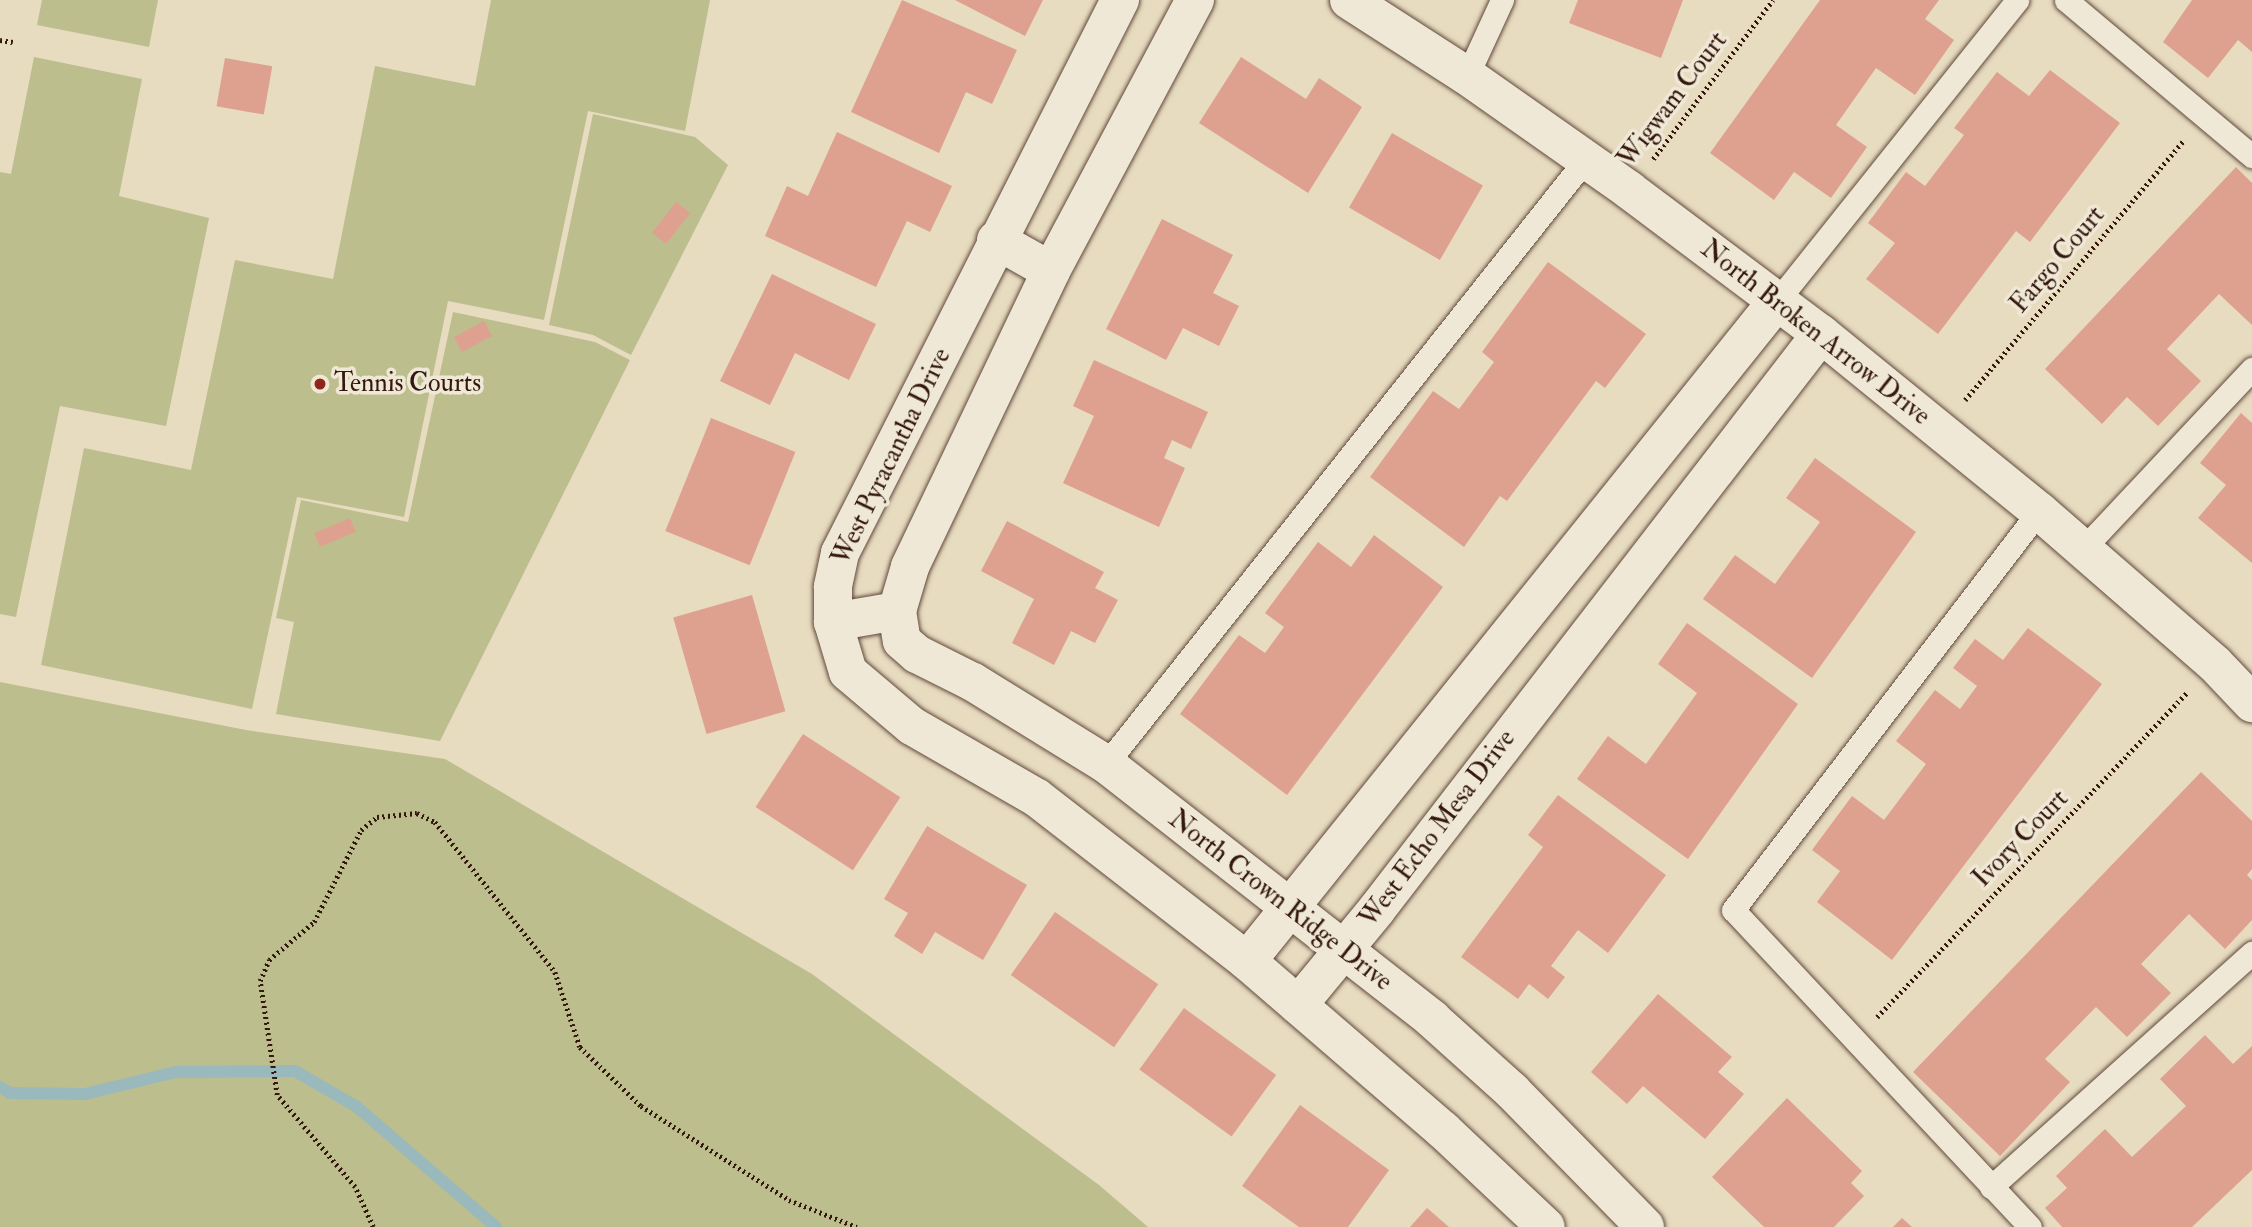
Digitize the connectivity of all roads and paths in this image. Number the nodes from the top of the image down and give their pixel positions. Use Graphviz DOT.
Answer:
graph roads {
  1 [pos="1120,0"];
  2 [pos="1195,0"];
  3 [pos="1349,0"];
  4 [pos="1502,0"];
  5 [pos="1773,0"];
  6 [pos="2017,0"];
  7 [pos="2066,0"];
  8 [pos="0,40"];
  9 [pos="13,42"];
  10 [pos="1467,76"];
  11 [pos="2206,115"];
  12 [pos="2252,156"];
  13 [pos="1585,160"];
  14 [pos="1629,190"];
  15 [pos="996,240"];
  16 [pos="1051,271"];
  17 [pos="1777,301"];
  18 [pos="1821,334"];
  19 [pos="2252,369"];
  20 [pos="1940,430"];
  21 [pos="2039,511"];
  22 [pos="2081,551"];
  23 [pos="1527,610"];
  24 [pos="897,611"];
  25 [pos="833,622"];
  26 [pos="1574,650"];
  27 [pos="2215,664"];
  28 [pos="2252,703"];
  29 [pos="1106,764"];
  30 [pos="1287,909"];
  31 [pos="1343,952"];
  32 [pos="2252,953"];
  33 [pos="1247,961"];
  34 [pos="1297,1005"];
  35 [pos="1855,1040"];
  36 [pos="1991,1187"];
  37 [pos="373,1227"];
  38 [pos="857,1227"];
  39 [pos="1546,1227"];
  40 [pos="1645,1227"];
  41 [pos="2029,1227"];
  1 -- 15 [label="street, West Pyracantha Drive"];
  2 -- 16 [label="street"];
  3 -- 10 [label="street, North Broken Arrow Drive"];
  4 -- 10 [label="lane"];
  5 -- 14 [label="path, Wigwam Court"];
  6 -- 17 [label="lane"];
  7 -- 11 [label="lane"];
  8 -- 9 [label="path"];
  10 -- 13 [label="street, North Broken Arrow Drive"];
  11 -- 12 [label="lane"];
  11 -- 20 [label="path, Fargo Court"];
  13 -- 14 [label="street, North Broken Arrow Drive"];
  13 -- 29 [label="lane"];
  14 -- 17 [label="street, North Broken Arrow Drive"];
  15 -- 16 [label="street"];
  15 -- 25 [label="street, West Pyracantha Drive"];
  16 -- 24 [label="street"];
  17 -- 18 [label="street, North Broken Arrow Drive"];
  17 -- 23 [label="street"];
  18 -- 20 [label="street, North Broken Arrow Drive"];
  18 -- 26 [label="street, West Echo Mesa Drive"];
  19 -- 22 [label="lane"];
  20 -- 21 [label="street, North Broken Arrow Drive"];
  21 -- 22 [label="street, North Broken Arrow Drive"];
  21 -- 35 [label="lane"];
  22 -- 27 [label="street, North Broken Arrow Drive"];
  23 -- 26 [label="street"];
  23 -- 30 [label="street"];
  24 -- 25 [label="street"];
  24 -- 29 [label="street, North Crown Ridge Drive"];
  25 -- 33 [label="street"];
  26 -- 31 [label="street, West Echo Mesa Drive"];
  27 -- 28 [label="street, North Broken Arrow Drive"];
  27 -- 35 [label="path, Ivory Court"];
  29 -- 30 [label="street, North Crown Ridge Drive"];
  30 -- 31 [label="street, North Crown Ridge Drive"];
  30 -- 33 [label="street"];
  31 -- 34 [label="street, West Echo Mesa Drive"];
  31 -- 40 [label="street, North Crown Ridge Drive"];
  32 -- 36 [label="lane"];
  33 -- 34 [label="street"];
  34 -- 39 [label="street"];
  35 -- 36 [label="lane"];
  36 -- 41 [label="lane"];
  37 -- 38 [label="path"];
}
